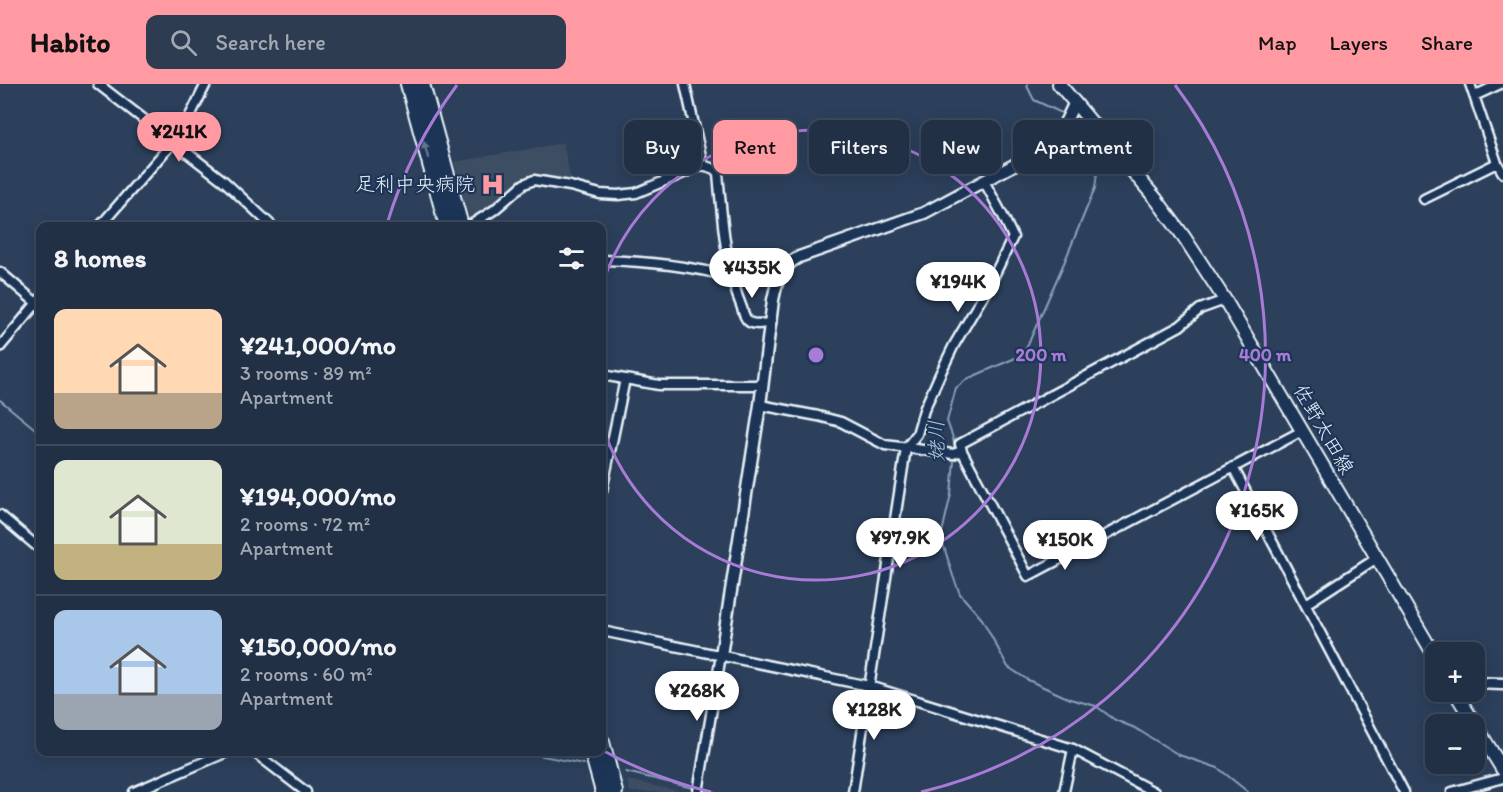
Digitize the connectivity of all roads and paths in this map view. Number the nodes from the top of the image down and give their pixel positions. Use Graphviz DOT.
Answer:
graph roads {
  1 [pos="98,84"];
  2 [pos="206,84"];
  3 [pos="408,84"];
  4 [pos="422,84"];
  5 [pos="686,84"];
  6 [pos="1059,84"];
  7 [pos="1470,84"];
  8 [pos="1500,84"];
  9 [pos="1474,96"];
  10 [pos="1073,105"];
  11 [pos="173,142"];
  12 [pos="1497,163"];
  13 [pos="703,165"];
  14 [pos="1503,173"];
  15 [pos="984,182"];
  16 [pos="1424,199"];
  17 [pos="103,222"];
  18 [pos="268,222"];
  19 [pos="446,222"];
  20 [pos="460,222"];
  21 [pos="475,222"];
  22 [pos="606,260"];
  23 [pos="0,272"];
  24 [pos="732,277"];
  25 [pos="1226,300"];
  26 [pos="36,301"];
  27 [pos="36,306"];
  28 [pos="771,323"];
  29 [pos="0,347"];
  30 [pos="606,376"];
  31 [pos="625,380"];
  32 [pos="762,385"];
  33 [pos="760,405"];
  34 [pos="1302,431"];
  35 [pos="906,448"];
  36 [pos="962,451"];
  37 [pos="1233,467"];
  38 [pos="606,472"];
  39 [pos="0,515"];
  40 [pos="36,546"];
  41 [pos="1377,558"];
  42 [pos="1305,604"];
  43 [pos="606,632"];
  44 [pos="1427,642"];
  45 [pos="721,656"];
  46 [pos="1485,683"];
  47 [pos="1503,684"];
  48 [pos="869,686"];
  49 [pos="1461,702"];
  50 [pos="1073,749"];
  51 [pos="218,756"];
  52 [pos="259,756"];
  53 [pos="593,756"];
  54 [pos="606,756"];
  55 [pos="1503,770"];
  56 [pos="1503,778"];
  57 [pos="134,792"];
  58 [pos="306,792"];
  59 [pos="603,792"];
  60 [pos="615,792"];
  61 [pos="699,792"];
  62 [pos="853,792"];
  63 [pos="1064,792"];
  64 [pos="1154,792"];
  65 [pos="1404,792"];
  66 [pos="1452,792"];
  1 -- 11 [label="street"];
  2 -- 11 [label="street"];
  19 -- 3 [label="highway, one-way"];
  4 -- 20 [label="highway"];
  5 -- 13 [label="street"];
  6 -- 10 [label="main road, 佐野太田線"];
  7 -- 9 [label="street"];
  8 -- 9 [label="street"];
  9 -- 12 [label="street"];
  10 -- 15 [label="street"];
  10 -- 25 [label="main road, 佐野太田線"];
  11 -- 17 [label="street"];
  11 -- 18 [label="street"];
  12 -- 14 [label="street"];
  12 -- 16 [label="street"];
  13 -- 21 [label="street"];
  13 -- 24 [label="street"];
  15 -- 28 [label="street"];
  15 -- 35 [label="street"];
  22 -- 24 [label="street"];
  23 -- 26 [label="street"];
  24 -- 28 [label="street"];
  25 -- 34 [label="main road, 佐野太田線"];
  25 -- 36 [label="street"];
  27 -- 29 [label="street"];
  28 -- 32 [label="street"];
  30 -- 31 [label="street"];
  31 -- 32 [label="street"];
  31 -- 38 [label="street"];
  32 -- 33 [label="street"];
  33 -- 35 [label="street"];
  33 -- 45 [label="street"];
  34 -- 37 [label="street"];
  34 -- 41 [label="main road, 佐野太田線"];
  35 -- 36 [label="street"];
  35 -- 48 [label="street"];
  36 -- 37 [label="street"];
  37 -- 42 [label="street"];
  39 -- 40 [label="street"];
  41 -- 42 [label="street"];
  41 -- 44 [label="main road, 佐野太田線"];
  42 -- 65 [label="street"];
  43 -- 45 [label="street"];
  45 -- 48 [label="street"];
  45 -- 61 [label="street"];
  46 -- 47 [label="street"];
  48 -- 50 [label="street"];
  48 -- 62 [label="street"];
  49 -- 55 [label="main road"];
  50 -- 63 [label="street"];
  50 -- 64 [label="street"];
  51 -- 57 [label="street"];
  52 -- 58 [label="street"];
  53 -- 59 [label="highway"];
  54 -- 60 [label="highway"];
  56 -- 66 [label="street"];
}
